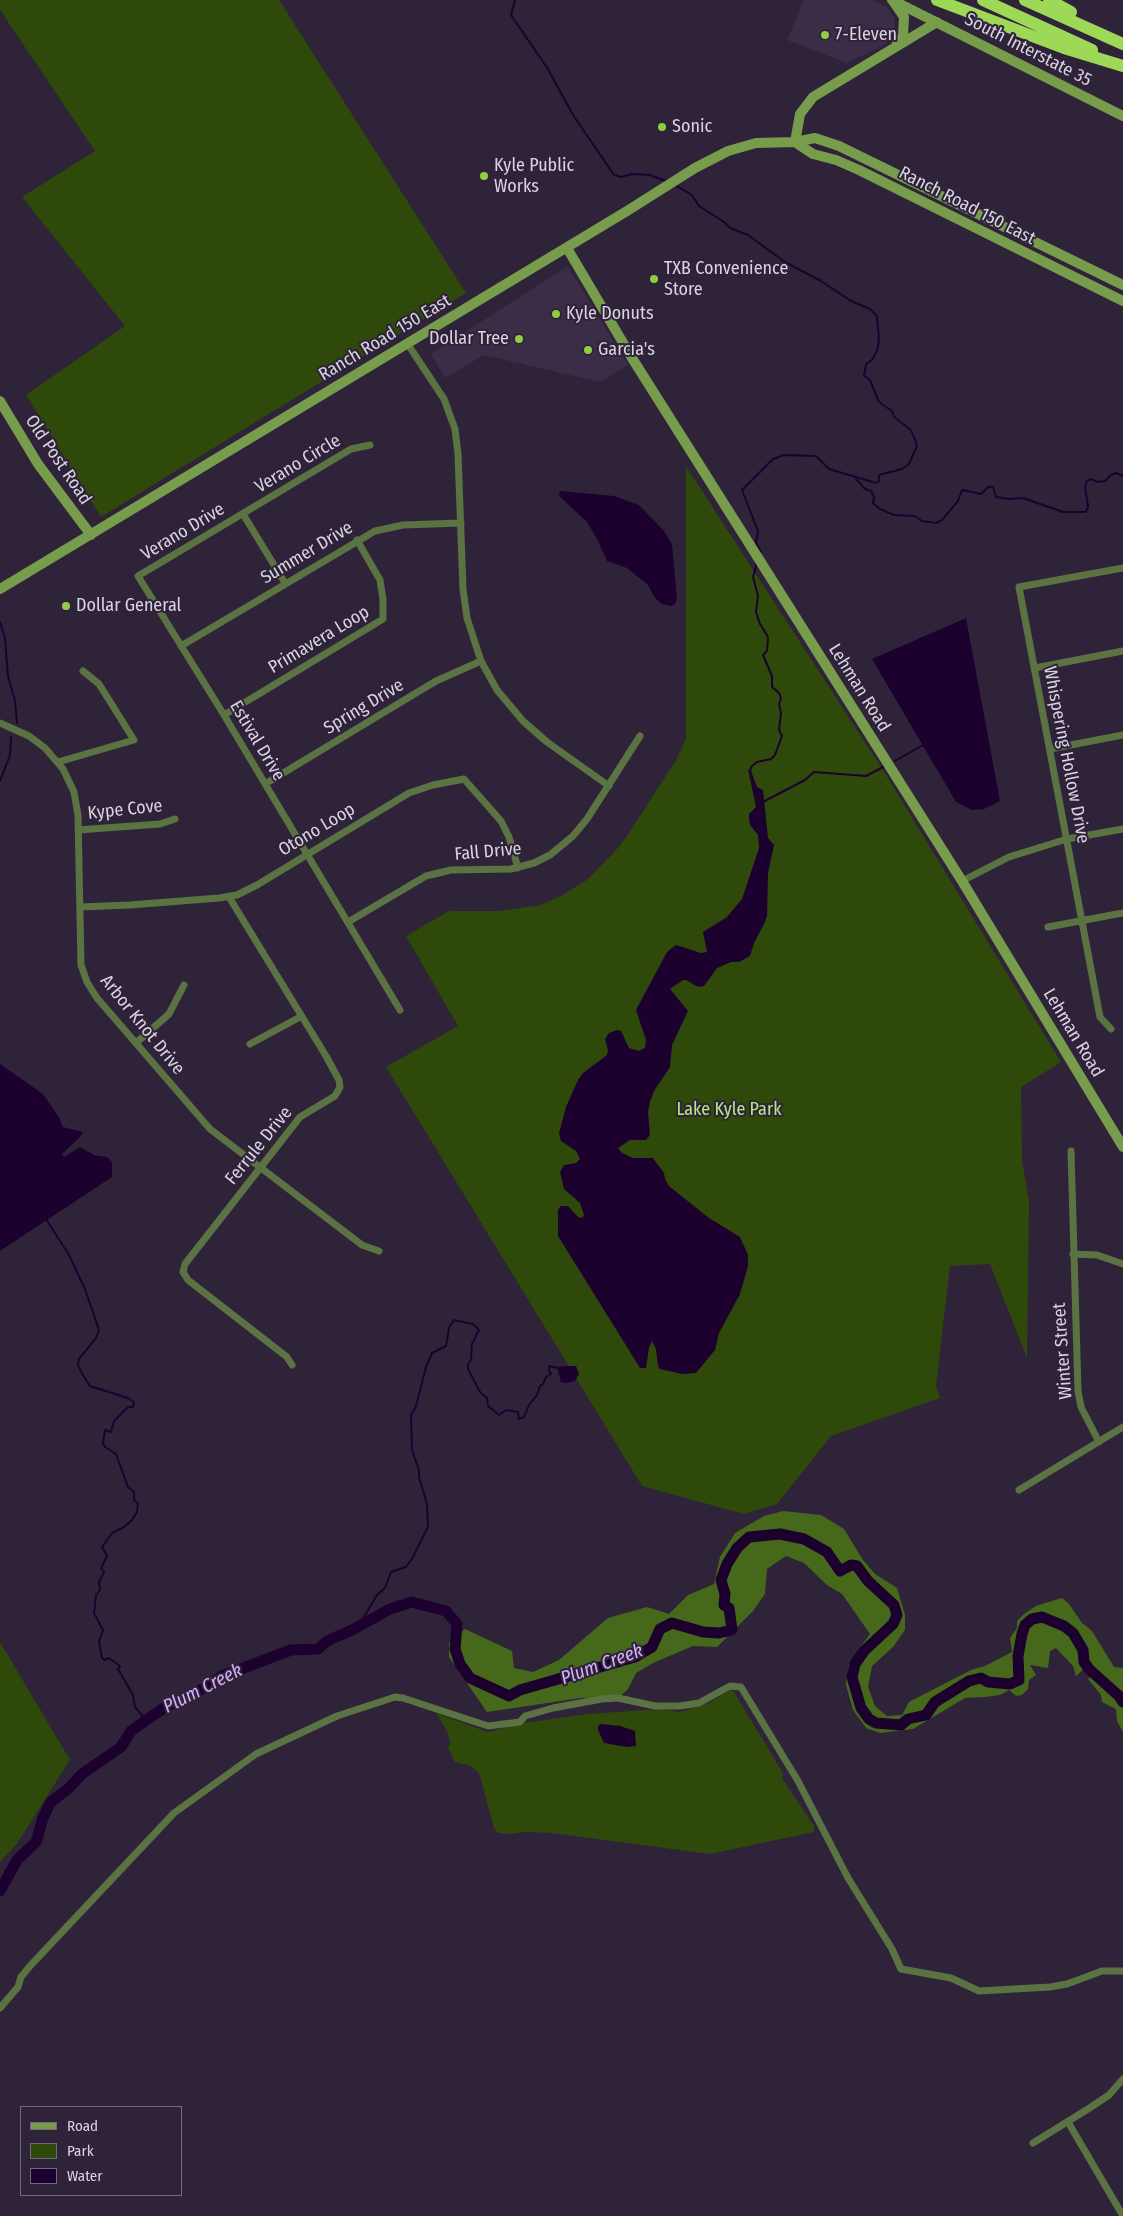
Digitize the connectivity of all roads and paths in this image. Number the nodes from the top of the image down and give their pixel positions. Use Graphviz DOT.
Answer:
graph roads {
  1 [pos="892,0"];
  2 [pos="937,0"];
  3 [pos="983,0"];
  4 [pos="1025,0"];
  5 [pos="1049,0"];
  6 [pos="937,22"];
  7 [pos="1123,42"];
  8 [pos="891,50"];
  9 [pos="1123,65"];
  10 [pos="1123,116"];
  11 [pos="795,142"];
  12 [pos="1001,225"];
  13 [pos="995,238"];
  14 [pos="567,248"];
  15 [pos="1123,285"];
  16 [pos="1123,301"];
  17 [pos="407,343"];
  18 [pos="0,401"];
  19 [pos="370,445"];
  20 [pos="243,514"];
  21 [pos="461,523"];
  22 [pos="91,535"];
  23 [pos="357,540"];
  24 [pos="1123,568"];
  25 [pos="138,576"];
  26 [pos="286,583"];
  27 [pos="0,589"];
  28 [pos="181,646"];
  29 [pos="1123,651"];
  30 [pos="481,661"];
  31 [pos="1035,668"];
  32 [pos="83,671"];
  33 [pos="224,715"];
  34 [pos="0,723"];
  35 [pos="1123,735"];
  36 [pos="640,736"];
  37 [pos="1050,749"];
  38 [pos="58,762"];
  39 [pos="265,784"];
  40 [pos="609,786"];
  41 [pos="175,819"];
  42 [pos="1123,829"];
  43 [pos="78,830"];
  44 [pos="1067,839"];
  45 [pos="307,854"];
  46 [pos="518,868"];
  47 [pos="962,882"];
  48 [pos="229,897"];
  49 [pos="80,907"];
  50 [pos="1123,913"];
  51 [pos="348,922"];
  52 [pos="1082,922"];
  53 [pos="1048,927"];
  54 [pos="184,985"];
  55 [pos="400,1010"];
  56 [pos="300,1017"];
  57 [pos="1111,1029"];
  58 [pos="136,1043"];
  59 [pos="250,1044"];
  60 [pos="1123,1147"];
  61 [pos="1071,1151"];
  62 [pos="261,1168"];
  63 [pos="380,1251"];
  64 [pos="1073,1254"];
  65 [pos="1123,1264"];
  66 [pos="292,1365"];
  67 [pos="1123,1427"];
  68 [pos="1099,1442"];
  69 [pos="1019,1490"];
  70 [pos="1123,1971"];
  71 [pos="0,2008"];
  72 [pos="1123,2079"];
  73 [pos="1068,2122"];
  74 [pos="1033,2143"];
  75 [pos="1123,2216"];
  1 -- 6 [label="main road, South Interstate 35"];
  1 -- 8 [label="main road"];
  2 -- 9 [label="highway"];
  3 -- 9 [label="highway"];
  4 -- 7 [label="highway"];
  5 -- 7 [label="highway"];
  6 -- 8 [label="main road"];
  6 -- 10 [label="main road, South Interstate 35"];
  8 -- 11 [label="main road"];
  11 -- 12 [label="main road, Ranch Road 150 East"];
  11 -- 13 [label="main road, Ranch Road 150 East"];
  11 -- 14 [label="main road, Ranch Road 150 East"];
  12 -- 13 [label="main road"];
  12 -- 15 [label="main road, Ranch Road 150 East"];
  13 -- 16 [label="main road, Ranch Road 150 East"];
  14 -- 17 [label="main road, Ranch Road 150 East"];
  14 -- 47 [label="main road, Lehman Road"];
  17 -- 21 [label="street"];
  17 -- 22 [label="main road, Ranch Road 150 East"];
  18 -- 22 [label="main road, Old Post Road"];
  19 -- 20 [label="street, Verano Circle"];
  20 -- 25 [label="street, Verano Drive"];
  20 -- 26 [label="street"];
  21 -- 23 [label="street, Summer Drive"];
  21 -- 30 [label="street"];
  22 -- 27 [label="main road, Ranch Road 150 East"];
  23 -- 26 [label="street, Summer Drive"];
  23 -- 33 [label="street, Primavera Loop"];
  24 -- 31 [label="street, Whispering Hollow Drive"];
  25 -- 28 [label="street, Estival Drive"];
  26 -- 28 [label="street, Summer Drive"];
  28 -- 33 [label="street, Estival Drive"];
  29 -- 31 [label="street"];
  30 -- 39 [label="street, Spring Drive"];
  30 -- 40 [label="street"];
  31 -- 37 [label="street, Whispering Hollow Drive"];
  32 -- 38 [label="street"];
  33 -- 39 [label="street, Estival Drive"];
  34 -- 38 [label="street, Arbor Knot Drive"];
  35 -- 37 [label="street"];
  36 -- 40 [label="street, Fall Drive"];
  37 -- 44 [label="street, Whispering Hollow Drive"];
  38 -- 43 [label="street, Arbor Knot Drive"];
  39 -- 45 [label="street, Estival Drive"];
  40 -- 46 [label="street, Fall Drive"];
  41 -- 43 [label="street, Kype Cove"];
  42 -- 44 [label="street"];
  43 -- 49 [label="street, Arbor Knot Drive"];
  44 -- 47 [label="street"];
  44 -- 52 [label="street, Whispering Hollow Drive"];
  45 -- 46 [label="street, Otono Loop"];
  45 -- 48 [label="street, Otono Loop"];
  45 -- 51 [label="street, Estival Drive"];
  46 -- 51 [label="street, Fall Drive"];
  47 -- 60 [label="main road, Lehman Road"];
  48 -- 49 [label="street, Otono Loop"];
  48 -- 56 [label="street, Ferrule Drive"];
  49 -- 58 [label="street, Arbor Knot Drive"];
  50 -- 52 [label="street"];
  51 -- 55 [label="street, Estival Drive"];
  52 -- 53 [label="street"];
  52 -- 57 [label="street, Whispering Hollow Drive"];
  54 -- 58 [label="street"];
  56 -- 59 [label="street"];
  56 -- 62 [label="street, Ferrule Drive"];
  58 -- 62 [label="street, Arbor Knot Drive"];
  61 -- 64 [label="street, Winter Street"];
  62 -- 63 [label="street, Arbor Knot Drive"];
  62 -- 66 [label="street, Ferrule Drive"];
  64 -- 65 [label="street"];
  64 -- 68 [label="street, Winter Street"];
  67 -- 68 [label="street"];
  68 -- 69 [label="street"];
  70 -- 71 [label="street"];
  72 -- 73 [label="street"];
  73 -- 74 [label="street"];
  73 -- 75 [label="street"];
}
